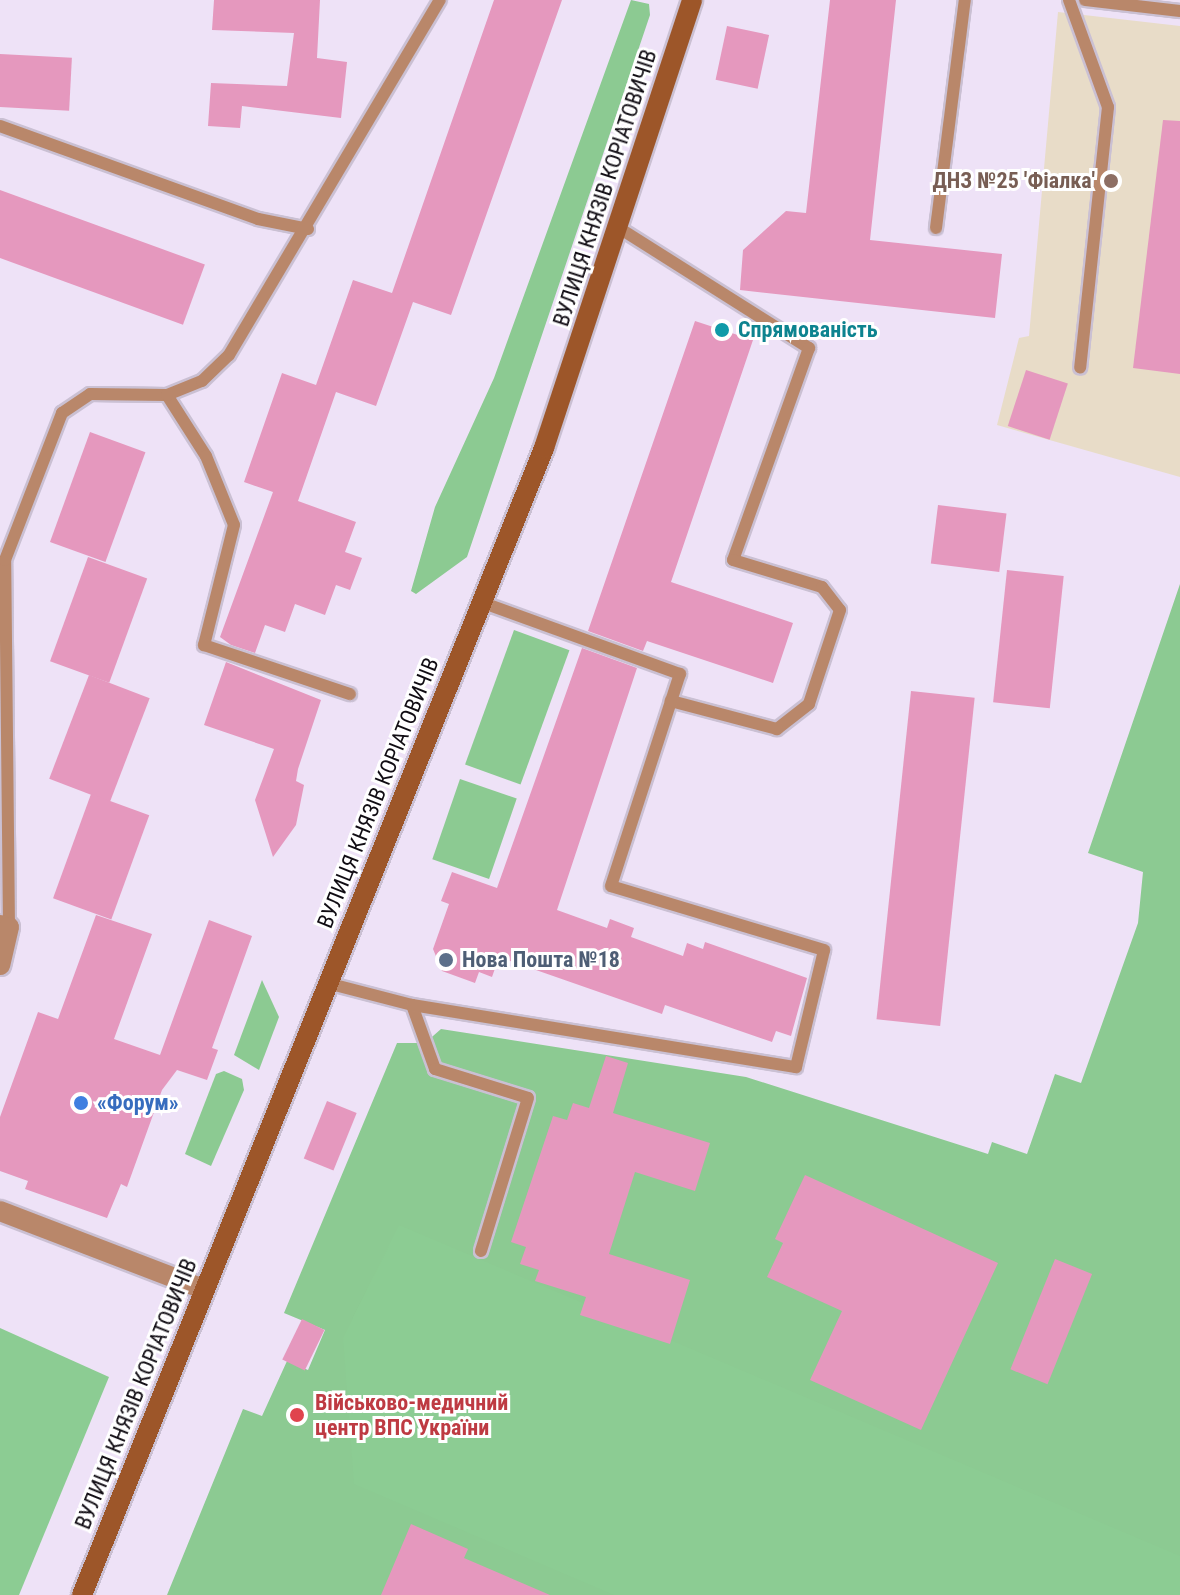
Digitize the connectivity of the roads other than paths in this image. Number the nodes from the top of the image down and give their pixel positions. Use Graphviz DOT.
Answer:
graph roads {
  1 [pos="440,0"];
  2 [pos="692,0"];
  3 [pos="965,0"];
  4 [pos="1069,0"];
  5 [pos="1085,0"];
  6 [pos="1180,11"];
  7 [pos="0,126"];
  8 [pos="619,228"];
  9 [pos="936,228"];
  10 [pos="308,229"];
  11 [pos="1080,368"];
  12 [pos="167,395"];
  13 [pos="3,559"];
  14 [pos="481,602"];
  15 [pos="350,694"];
  16 [pos="671,701"];
  17 [pos="4,926"];
  18 [pos="0,965"];
  19 [pos="327,983"];
  20 [pos="412,1005"];
  21 [pos="0,1211"];
  22 [pos="481,1251"];
  23 [pos="203,1289"];
  24 [pos="82,1595"];
  1 -- 10 [label="lane"];
  2 -- 8 [label="main road, ВУЛИЦЯ КНЯЗІВ КОРІАТОВИЧІВ"];
  3 -- 9 [label="lane"];
  4 -- 11 [label="lane"];
  5 -- 6 [label="lane"];
  7 -- 10 [label="lane"];
  8 -- 14 [label="main road, ВУЛИЦЯ КНЯЗІВ КОРІАТОВИЧІВ"];
  8 -- 16 [label="lane"];
  10 -- 12 [label="lane"];
  12 -- 13 [label="lane"];
  12 -- 15 [label="lane"];
  13 -- 17 [label="lane"];
  14 -- 16 [label="lane"];
  14 -- 19 [label="main road, ВУЛИЦЯ КНЯЗІВ КОРІАТОВИЧІВ"];
  16 -- 20 [label="lane"];
  17 -- 18 [label="street"];
  19 -- 20 [label="lane"];
  19 -- 23 [label="main road, ВУЛИЦЯ КНЯЗІВ КОРІАТОВИЧІВ"];
  20 -- 22 [label="lane"];
  21 -- 23 [label="street"];
  23 -- 24 [label="main road, ВУЛИЦЯ КНЯЗІВ КОРІАТОВИЧІВ"];
}
